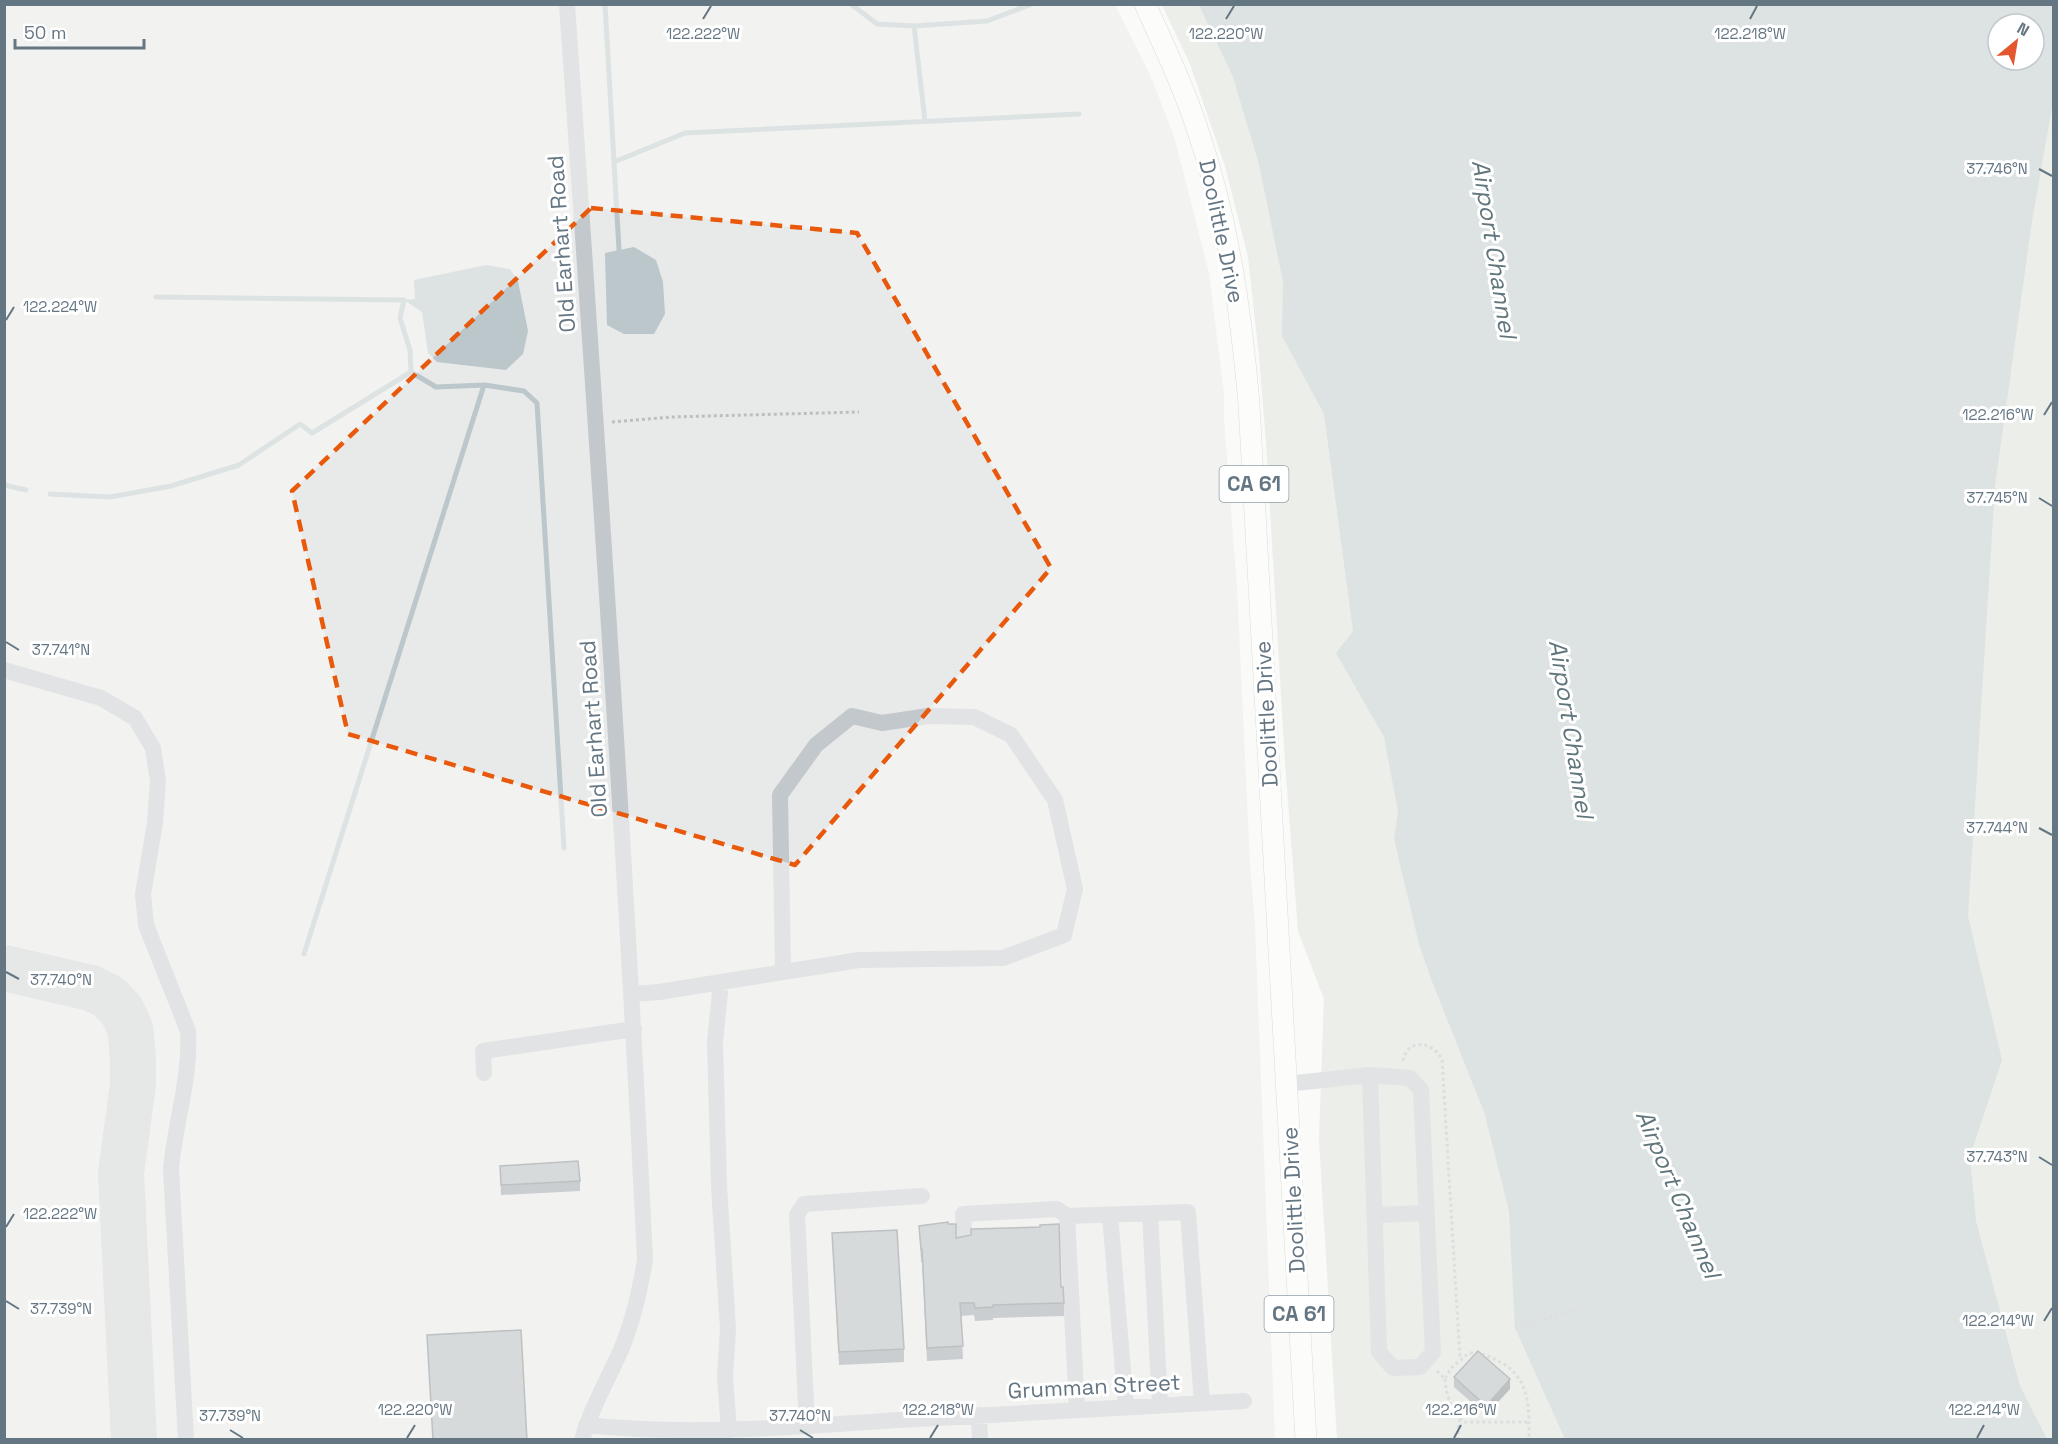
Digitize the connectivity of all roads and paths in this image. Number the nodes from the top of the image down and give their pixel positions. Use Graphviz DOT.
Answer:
graph roads {
  1 [pos="567,4"];
  2 [pos="1145,4"];
  3 [pos="859,412"];
  4 [pos="597,424"];
  5 [pos="4,670"];
  6 [pos="783,972"];
  7 [pos="722,982"];
  8 [pos="632,994"];
  9 [pos="634,1029"];
  10 [pos="484,1073"];
  11 [pos="1370,1076"];
  12 [pos="1286,1084"];
  13 [pos="922,1196"];
  14 [pos="1427,1213"];
  15 [pos="1150,1214"];
  16 [pos="1067,1215"];
  17 [pos="1110,1215"];
  18 [pos="1375,1215"];
  19 [pos="963,1234"];
  20 [pos="1580,1308"];
  21 [pos="1515,1328"];
  22 [pos="1427,1360"];
  23 [pos="1445,1379"];
  24 [pos="1244,1401"];
  25 [pos="1202,1403"];
  26 [pos="1160,1404"];
  27 [pos="1126,1407"];
  28 [pos="1077,1409"];
  29 [pos="979,1415"];
  30 [pos="1460,1418"];
  31 [pos="1529,1422"];
  32 [pos="807,1426"];
  33 [pos="729,1430"];
  34 [pos="584,1432"];
  35 [pos="761,1435"];
  36 [pos="186,1440"];
  37 [pos="980,1440"];
  38 [pos="1306,1440"];
  39 [pos="1458,1440"];
  40 [pos="1529,1440"];
  1 -- 4 [label="street, Old Earhart Road"];
  2 -- 12 [label="main road, Doolittle Drive / CA 61"];
  3 -- 4 [label="path"];
  4 -- 8 [label="street, Old Earhart Road"];
  5 -- 36 [label="street"];
  6 -- 6 [label="street"];
  6 -- 7 [label="street"];
  7 -- 8 [label="street"];
  7 -- 33 [label="street"];
  8 -- 9 [label="street, Old Earhart Road"];
  9 -- 10 [label="street"];
  9 -- 34 [label="street, Old Earhart Road"];
  11 -- 12 [label="street"];
  11 -- 14 [label="street"];
  11 -- 18 [label="street"];
  12 -- 38 [label="main road, Doolittle Drive / CA 61"];
  13 -- 32 [label="street"];
  14 -- 18 [label="street"];
  14 -- 22 [label="street"];
  15 -- 17 [label="street"];
  15 -- 25 [label="street"];
  15 -- 26 [label="street"];
  16 -- 17 [label="street"];
  16 -- 19 [label="street"];
  16 -- 28 [label="street"];
  17 -- 27 [label="street"];
  18 -- 22 [label="street"];
  20 -- 21 [label="path"];
  22 -- 23 [label="path"];
  23 -- 30 [label="path"];
  23 -- 31 [label="path"];
  24 -- 25 [label="street, Grumman Street"];
  25 -- 26 [label="street, Grumman Street"];
  26 -- 27 [label="street, Grumman Street"];
  27 -- 28 [label="street, Grumman Street"];
  28 -- 29 [label="street, Grumman Street"];
  29 -- 32 [label="street, Grumman Street"];
  29 -- 37 [label="street"];
  30 -- 31 [label="path"];
  30 -- 39 [label="path"];
  31 -- 40 [label="path"];
  32 -- 35 [label="street, Grumman Street"];
  33 -- 34 [label="street, Grumman Street"];
  33 -- 35 [label="street, Grumman Street"];
}
